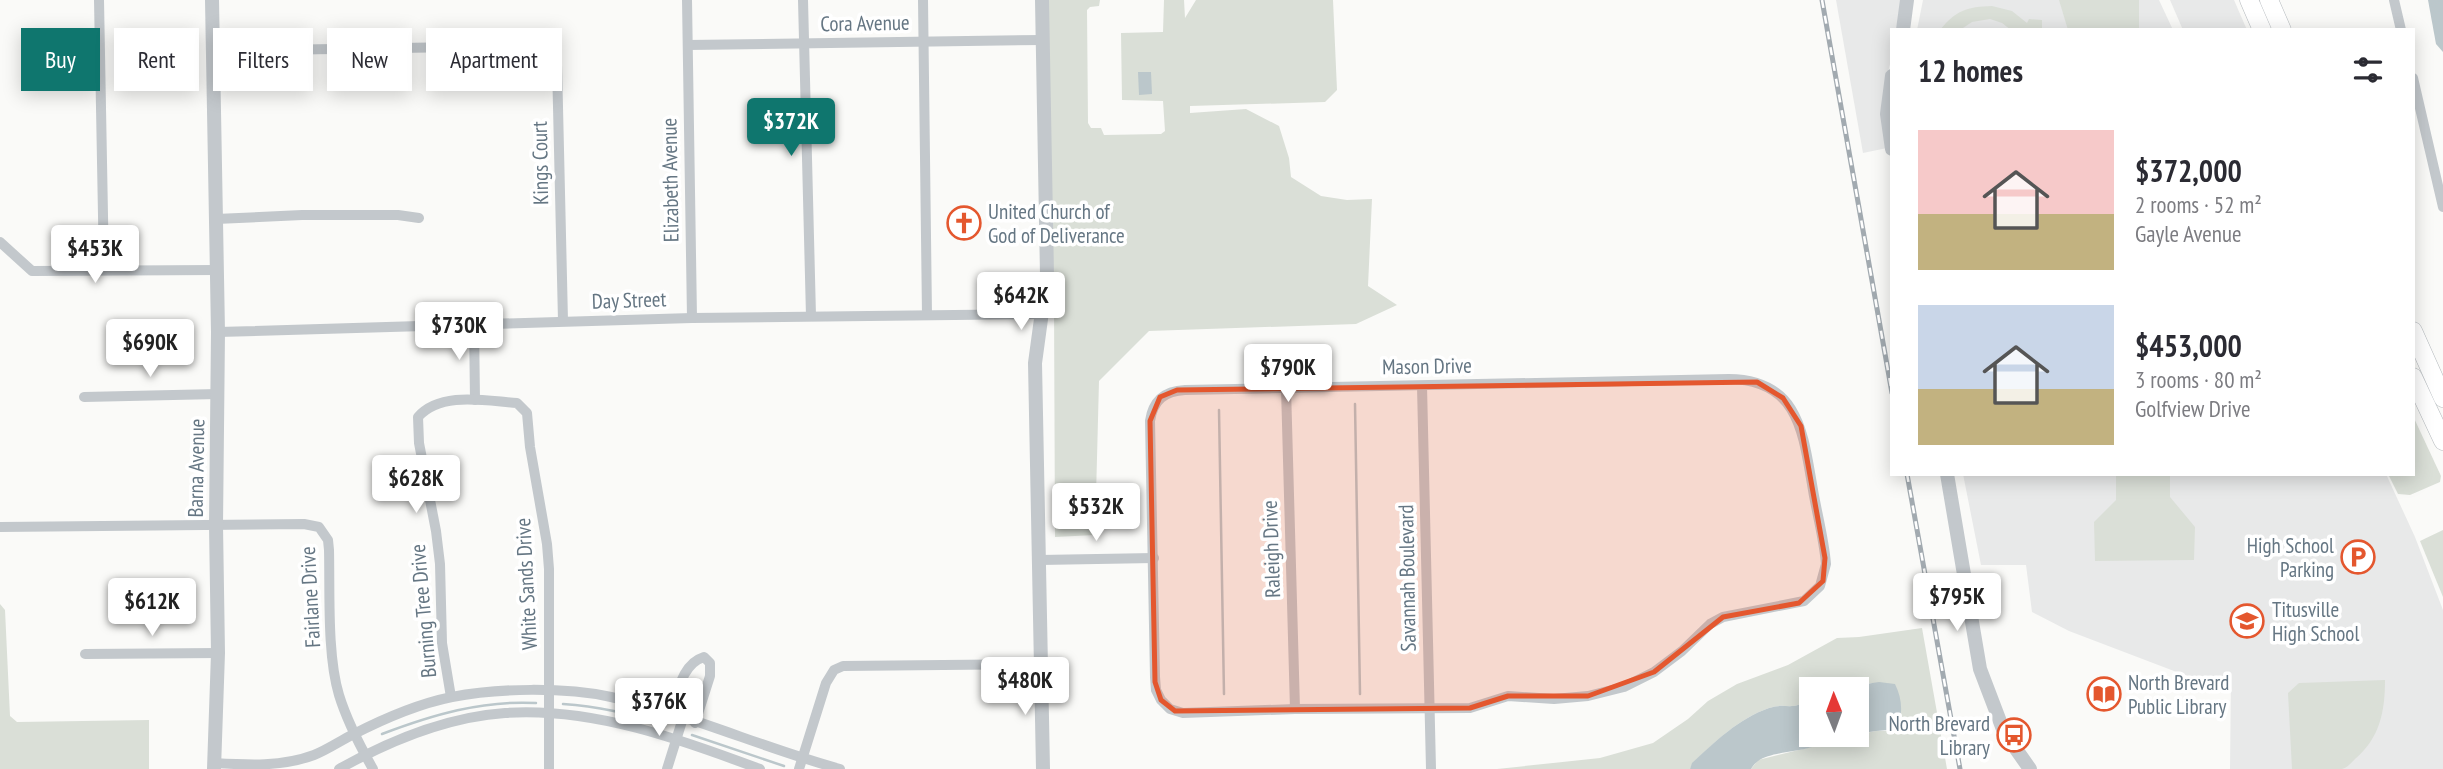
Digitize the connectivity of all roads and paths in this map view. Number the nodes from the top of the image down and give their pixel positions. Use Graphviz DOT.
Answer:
graph roads {
  1 [pos="99,0"];
  2 [pos="212,0"];
  3 [pos="687,0"];
  4 [pos="803,0"];
  5 [pos="923,0"];
  6 [pos="1042,0"];
  7 [pos="1908,0"];
  8 [pos="2249,0"];
  9 [pos="2269,0"];
  10 [pos="2394,0"];
  11 [pos="1903,28"];
  12 [pos="2261,28"];
  13 [pos="2281,28"];
  14 [pos="2401,28"];
  15 [pos="1042,40"];
  16 [pos="923,42"];
  17 [pos="804,43"];
  18 [pos="688,45"];
  19 [pos="313,49"];
  20 [pos="213,51"];
  21 [pos="2415,87"];
  22 [pos="214,91"];
  23 [pos="1890,91"];
  24 [pos="1890,135"];
  25 [pos="2443,207"];
  26 [pos="419,218"];
  27 [pos="216,219"];
  28 [pos="0,242"];
  29 [pos="104,270"];
  30 [pos="217,270"];
  31 [pos="1041,314"];
  32 [pos="927,315"];
  33 [pos="811,316"];
  34 [pos="692,318"];
  35 [pos="563,321"];
  36 [pos="474,324"];
  37 [pos="218,332"];
  38 [pos="2415,335"];
  39 [pos="2415,381"];
  40 [pos="1422,386"];
  41 [pos="1286,388"];
  42 [pos="218,394"];
  43 [pos="83,397"];
  44 [pos="2443,398"];
  45 [pos="475,400"];
  46 [pos="2443,441"];
  47 [pos="1947,476"];
  48 [pos="216,525"];
  49 [pos="0,527"];
  50 [pos="1154,558"];
  51 [pos="1040,560"];
  52 [pos="218,653"];
  53 [pos="86,654"];
  54 [pos="1041,664"];
  55 [pos="549,691"];
  56 [pos="451,697"];
  57 [pos="1430,708"];
  58 [pos="1295,709"];
  59 [pos="548,713"];
  60 [pos="671,714"];
  61 [pos="683,718"];
  62 [pos="695,723"];
  63 [pos="355,733"];
  64 [pos="675,739"];
  65 [pos="365,754"];
  66 [pos="801,764"];
  67 [pos="214,766"];
  68 [pos="339,769"];
  69 [pos="373,769"];
  70 [pos="549,769"];
  71 [pos="667,769"];
  72 [pos="760,769"];
  73 [pos="839,769"];
  74 [pos="1043,769"];
  75 [pos="1431,769"];
  76 [pos="2030,769"];
  1 -- 29 [label="street"];
  2 -- 20 [label="street, Barna Avenue"];
  3 -- 18 [label="street, Elizabeth Avenue"];
  4 -- 17 [label="street"];
  5 -- 16 [label="street"];
  6 -- 15 [label="street"];
  7 -- 11 [label="street"];
  8 -- 12 [label="main road"];
  9 -- 13 [label="main road"];
  10 -- 14 [label="street"];
  15 -- 16 [label="street, Cora Avenue"];
  15 -- 31 [label="street"];
  16 -- 17 [label="street, Cora Avenue"];
  16 -- 32 [label="street"];
  17 -- 18 [label="street, Cora Avenue"];
  17 -- 33 [label="street"];
  18 -- 34 [label="street, Elizabeth Avenue"];
  19 -- 35 [label="street, Kings Court"];
  21 -- 25 [label="street"];
  22 -- 27 [label="street, Barna Avenue"];
  23 -- 24 [label="street"];
  26 -- 27 [label="street"];
  27 -- 30 [label="street, Barna Avenue"];
  28 -- 29 [label="street"];
  29 -- 30 [label="street"];
  30 -- 37 [label="street, Barna Avenue"];
  31 -- 32 [label="street, Day Street"];
  31 -- 51 [label="street"];
  32 -- 33 [label="street, Day Street"];
  33 -- 34 [label="street, Day Street"];
  34 -- 35 [label="street, Day Street"];
  35 -- 36 [label="street, Day Street"];
  36 -- 37 [label="street, Day Street"];
  36 -- 45 [label="street"];
  37 -- 42 [label="street, Barna Avenue"];
  38 -- 44 [label="main road"];
  39 -- 46 [label="main road"];
  40 -- 41 [label="street, Mason Drive"];
  40 -- 57 [label="street, Savannah Boulevard"];
  40 -- 57 [label="street, Mason Drive"];
  41 -- 50 [label="street, Mason Drive"];
  41 -- 58 [label="street, Raleigh Drive"];
  42 -- 43 [label="street"];
  42 -- 48 [label="street, Barna Avenue"];
  45 -- 55 [label="street, White Sands Drive"];
  45 -- 56 [label="street, Burning Tree Drive"];
  47 -- 76 [label="street"];
  48 -- 49 [label="street, Fairlane Drive"];
  48 -- 52 [label="street, Barna Avenue"];
  48 -- 63 [label="street, Fairlane Drive"];
  50 -- 51 [label="street"];
  50 -- 58 [label="street, Mason Drive"];
  51 -- 54 [label="street"];
  52 -- 53 [label="street"];
  52 -- 67 [label="street, Barna Avenue"];
  54 -- 66 [label="street"];
  54 -- 74 [label="street"];
  55 -- 56 [label="street"];
  55 -- 59 [label="street, White Sands Drive"];
  55 -- 60 [label="street"];
  56 -- 63 [label="street"];
  57 -- 58 [label="street, Mason Drive"];
  57 -- 75 [label="street, Savannah Boulevard"];
  59 -- 64 [label="street"];
  59 -- 65 [label="street"];
  59 -- 70 [label="street, White Sands Drive"];
  60 -- 61 [label="street"];
  60 -- 62 [label="street"];
  61 -- 62 [label="street"];
  61 -- 64 [label="street"];
  62 -- 66 [label="street"];
  63 -- 65 [label="street, Fairlane Drive"];
  63 -- 67 [label="street"];
  64 -- 71 [label="street"];
  64 -- 72 [label="street"];
  65 -- 68 [label="street"];
  65 -- 69 [label="street, Fairlane Drive"];
  66 -- 73 [label="street"];
}
